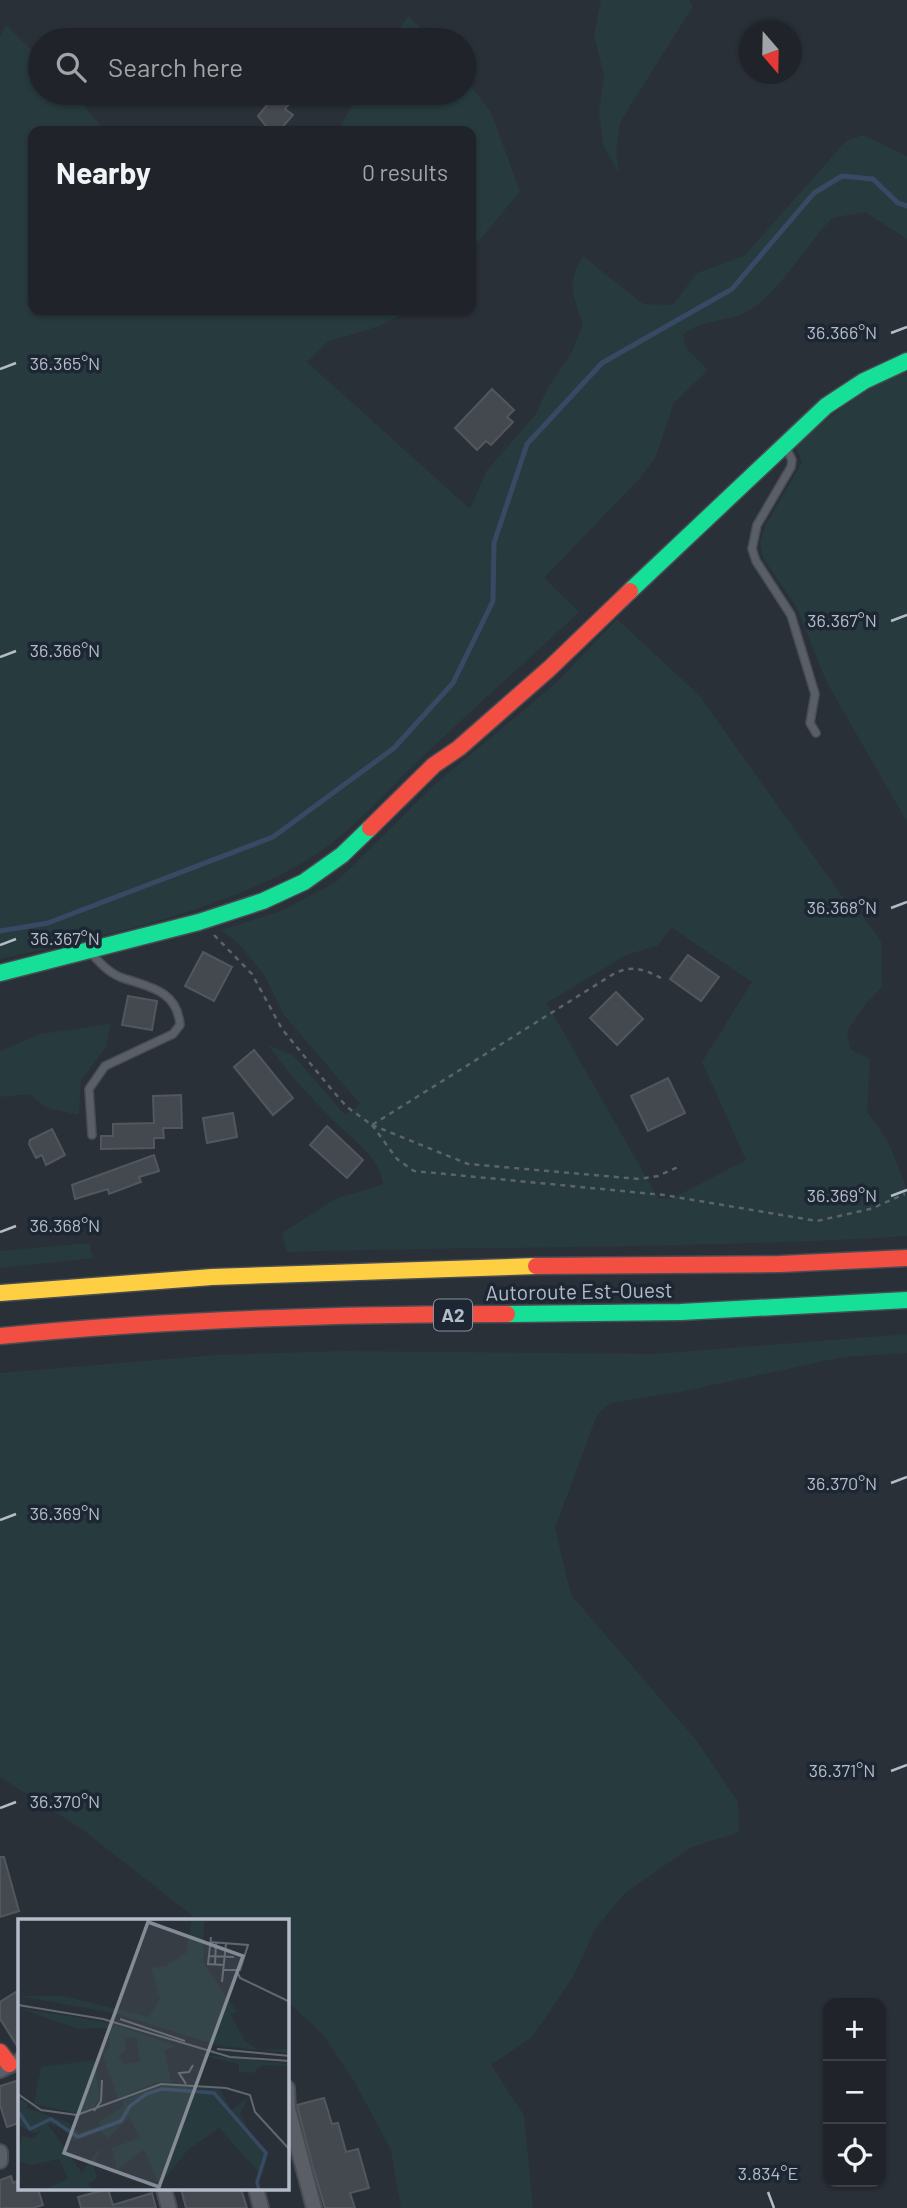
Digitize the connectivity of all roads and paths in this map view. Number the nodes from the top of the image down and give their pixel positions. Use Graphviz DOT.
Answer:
graph roads {
  1 [pos="907,361"];
  2 [pos="784,444"];
  3 [pos="816,733"];
  4 [pos="198,922"];
  5 [pos="90,952"];
  6 [pos="0,974"];
  7 [pos="661,978"];
  8 [pos="372,1125"];
  9 [pos="92,1135"];
  10 [pos="680,1166"];
  11 [pos="905,1194"];
  12 [pos="907,1258"];
  13 [pos="0,1293"];
  14 [pos="907,1300"];
  15 [pos="0,1336"];
  16 [pos="289,2116"];
  17 [pos="0,2152"];
  18 [pos="0,2161"];
  19 [pos="164,2190"];
  20 [pos="256,2190"];
  21 [pos="169,2208"];
  22 [pos="261,2208"];
  23 [pos="314,2208"];
  1 -- 2 [label="main road"];
  2 -- 3 [label="lane"];
  2 -- 4 [label="main road"];
  4 -- 5 [label="main road"];
  4 -- 8 [label="path"];
  5 -- 6 [label="main road"];
  5 -- 9 [label="lane"];
  7 -- 8 [label="path"];
  8 -- 10 [label="path"];
  8 -- 11 [label="path"];
  12 -- 13 [label="main road, Autoroute Est-Ouest / A2"];
  14 -- 15 [label="main road, Autoroute Est-Ouest / A2"];
  16 -- 23 [label="street"];
  17 -- 18 [label="street"];
  19 -- 21 [label="street"];
  20 -- 22 [label="street"];
}
